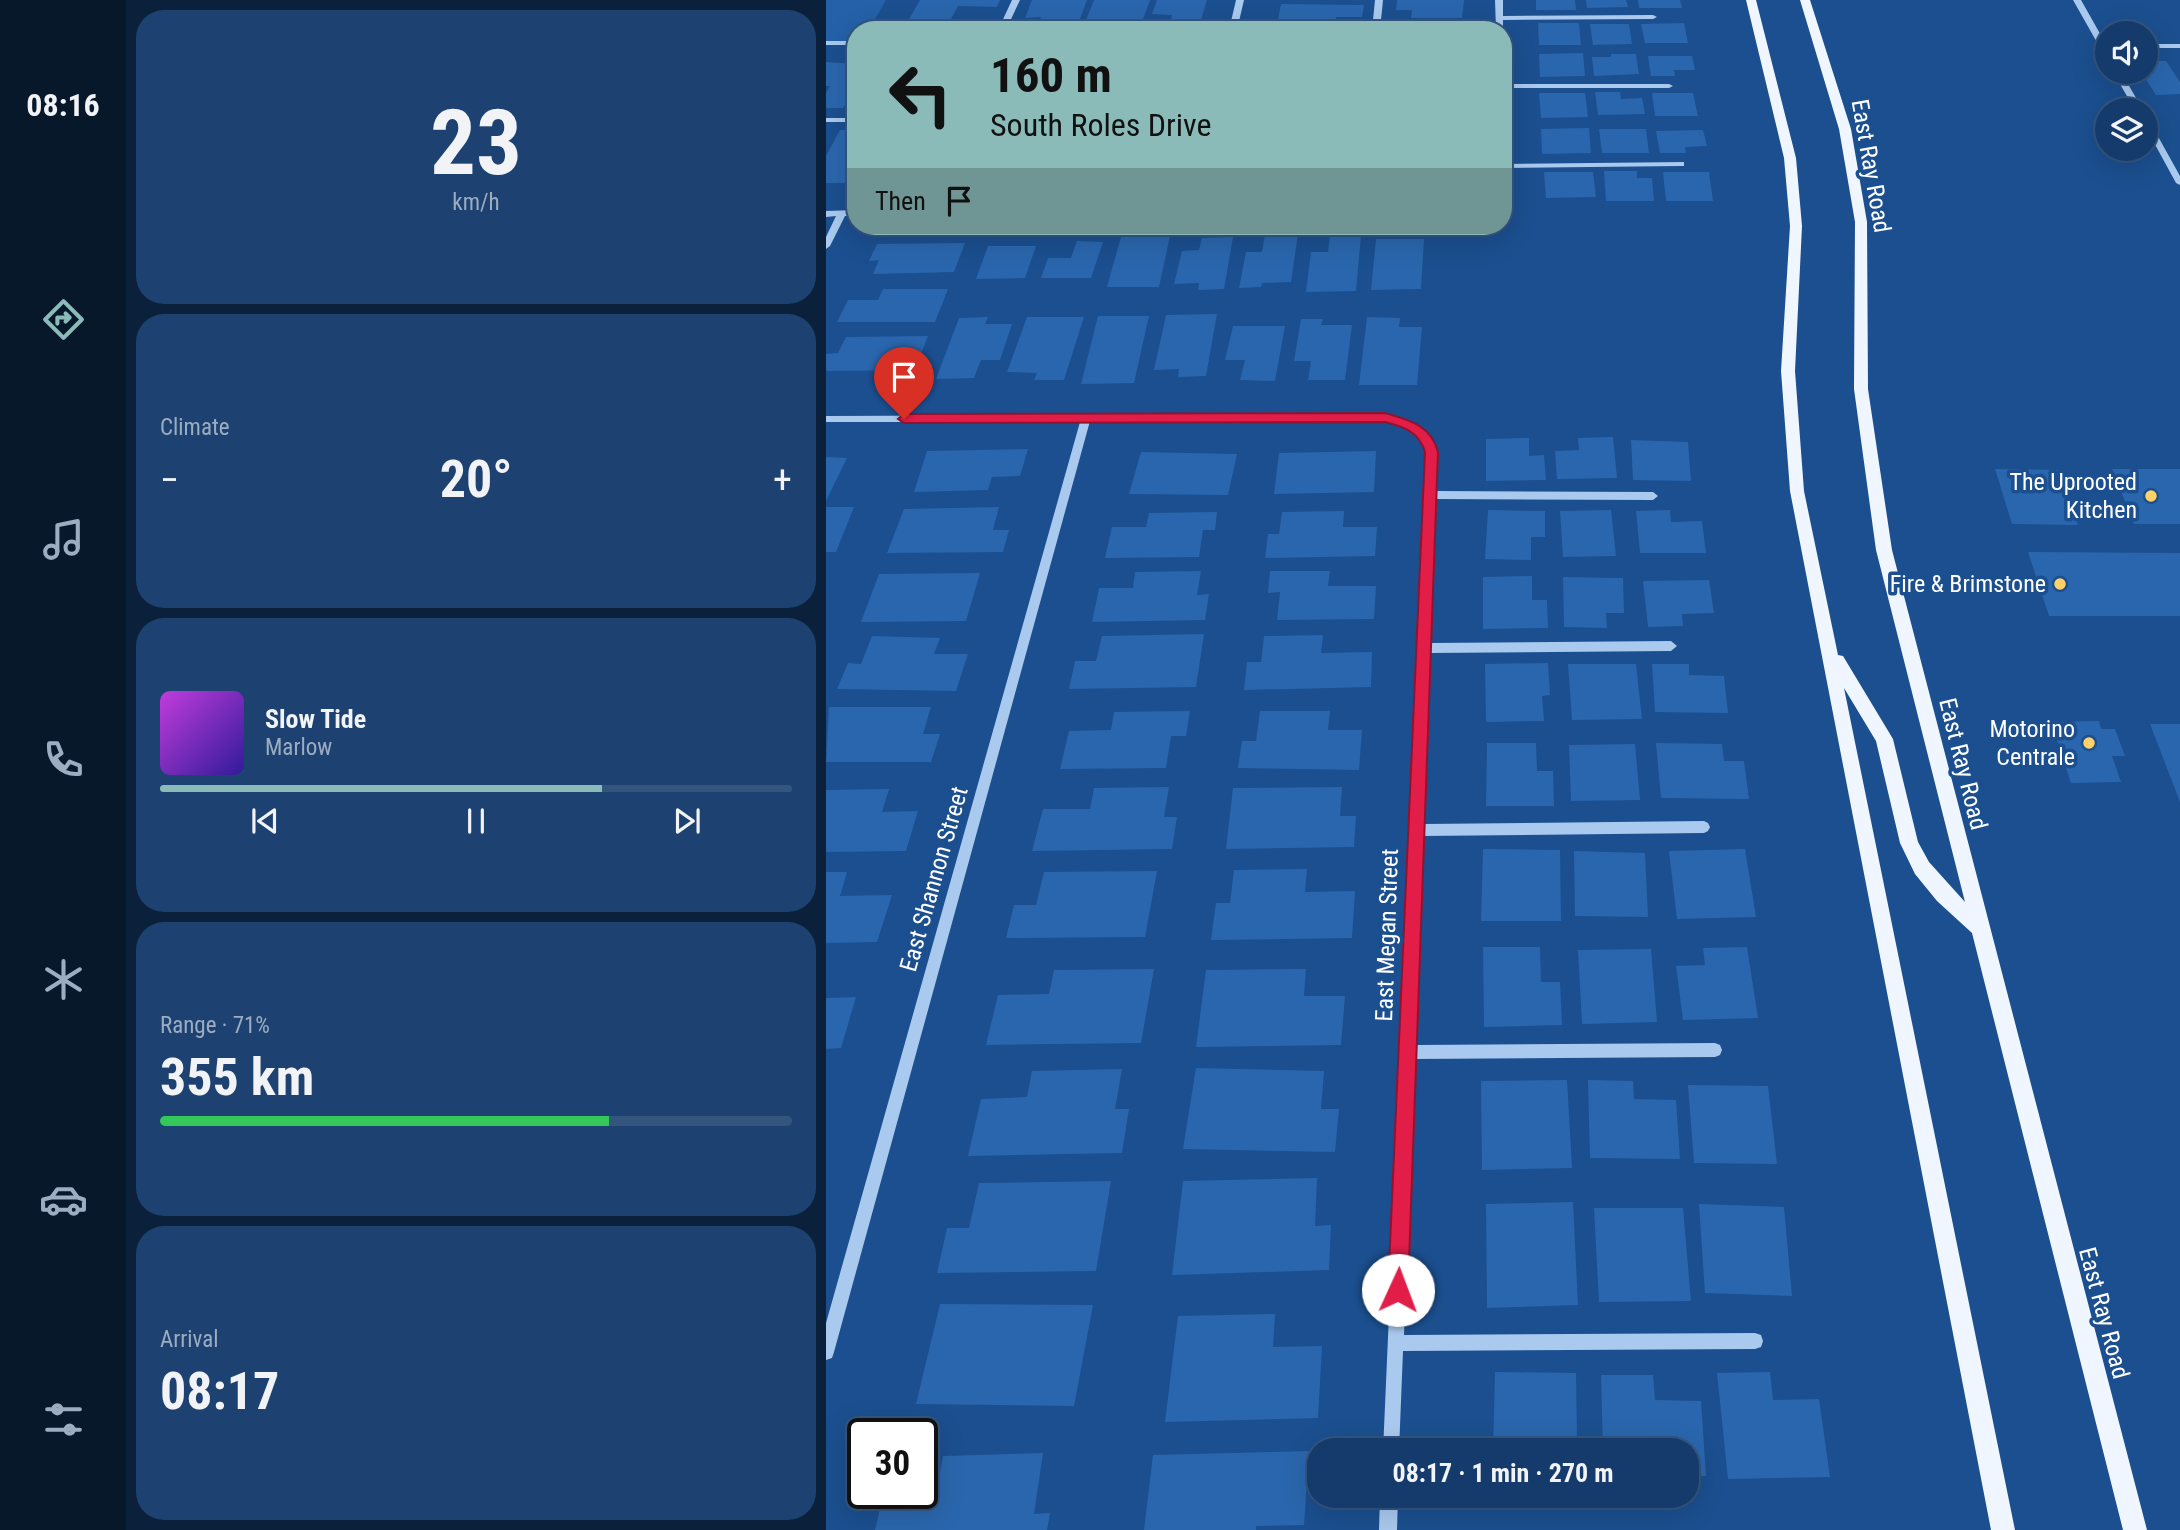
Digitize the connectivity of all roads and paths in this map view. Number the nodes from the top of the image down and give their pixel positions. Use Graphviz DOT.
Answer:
graph roads {
  1 [pos="1016,0"];
  2 [pos="1240,0"];
  3 [pos="1379,0"];
  4 [pos="1499,0"];
  5 [pos="1752,0"];
  6 [pos="1805,0"];
  7 [pos="2077,0"];
  8 [pos="1653,17"];
  9 [pos="1499,18"];
  10 [pos="1006,21"];
  11 [pos="1235,21"];
  12 [pos="1377,21"];
  13 [pos="1499,21"];
  14 [pos="2095,30"];
  15 [pos="826,43"];
  16 [pos="847,43"];
  17 [pos="2158,46"];
  18 [pos="2180,46"];
  19 [pos="1512,86"];
  20 [pos="1669,86"];
  21 [pos="826,120"];
  22 [pos="847,120"];
  23 [pos="2158,144"];
  24 [pos="1681,164"];
  25 [pos="1512,166"];
  26 [pos="2180,183"];
  27 [pos="826,214"];
  28 [pos="842,214"];
  29 [pos="847,214"];
  30 [pos="826,246"];
  31 [pos="1086,418"];
  32 [pos="826,419"];
  33 [pos="1430,495"];
  34 [pos="1653,496"];
  35 [pos="1671,646"];
  36 [pos="1424,648"];
  37 [pos="1830,649"];
  38 [pos="1704,827"];
  39 [pos="1416,830"];
  40 [pos="1978,926"];
  41 [pos="1715,1050"];
  42 [pos="1407,1052"];
  43 [pos="1755,1341"];
  44 [pos="1396,1343"];
  45 [pos="826,1352"];
  46 [pos="1392,1438"];
  47 [pos="1389,1508"];
  48 [pos="1388,1530"];
  49 [pos="2003,1530"];
  50 [pos="2136,1530"];
  1 -- 10 [label="street"];
  2 -- 11 [label="street"];
  3 -- 12 [label="street"];
  4 -- 9 [label="street"];
  5 -- 37 [label="main road"];
  6 -- 40 [label="main road, East Ray Road"];
  7 -- 14 [label="street"];
  8 -- 9 [label="street"];
  9 -- 13 [label="street"];
  15 -- 16 [label="street"];
  17 -- 18 [label="street"];
  19 -- 20 [label="street"];
  21 -- 22 [label="street"];
  23 -- 26 [label="street"];
  24 -- 25 [label="street"];
  27 -- 28 [label="street"];
  28 -- 29 [label="street"];
  28 -- 30 [label="street"];
  31 -- 32 [label="street"];
  31 -- 33 [label="street, East Megan Street"];
  31 -- 45 [label="street, East Shannon Street"];
  33 -- 34 [label="street"];
  33 -- 36 [label="street, East Megan Street"];
  35 -- 36 [label="street"];
  36 -- 39 [label="street, East Megan Street"];
  37 -- 40 [label="main road"];
  37 -- 49 [label="main road"];
  38 -- 39 [label="street"];
  39 -- 42 [label="street, East Megan Street"];
  40 -- 50 [label="main road, East Ray Road"];
  41 -- 42 [label="street"];
  42 -- 44 [label="street, East Megan Street"];
  43 -- 44 [label="street"];
  44 -- 46 [label="street, East Megan Street"];
  47 -- 48 [label="street"];
}
